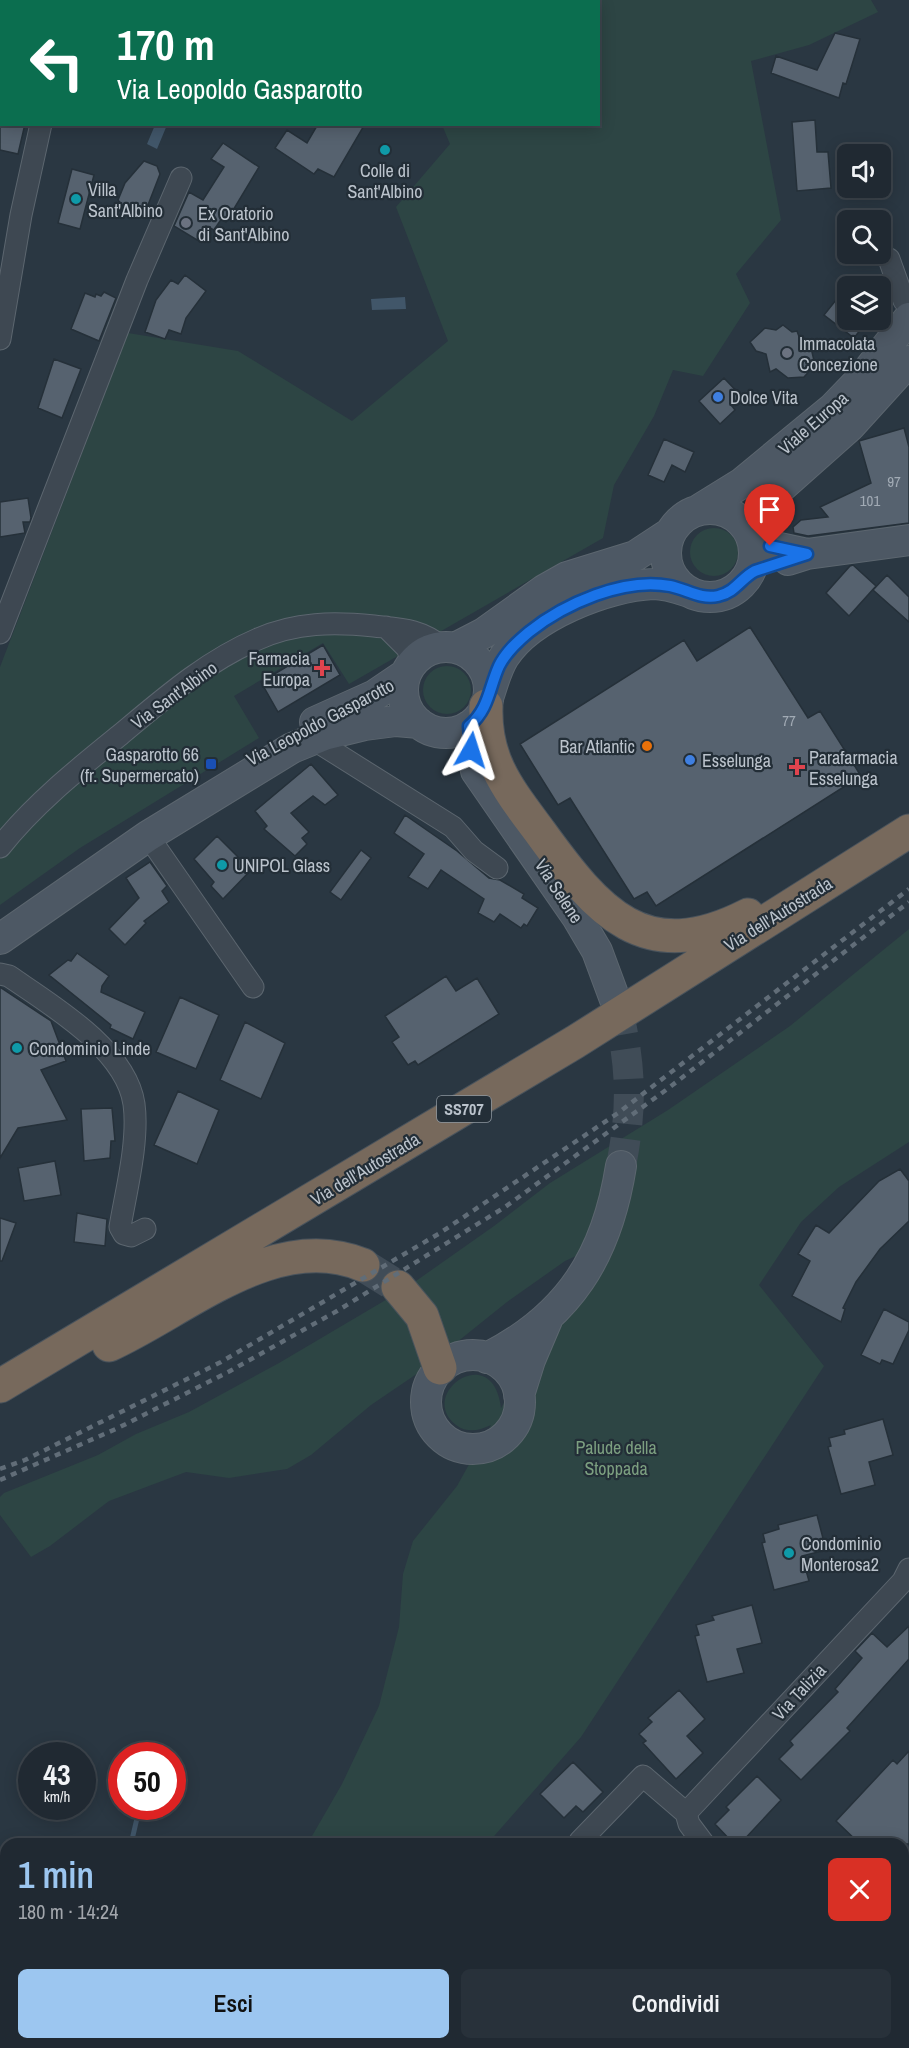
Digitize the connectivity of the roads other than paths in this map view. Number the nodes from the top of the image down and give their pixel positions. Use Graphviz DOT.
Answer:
graph roads {
  1 [pos="41,126"];
  2 [pos="181,178"];
  3 [pos="891,264"];
  4 [pos="909,304"];
  5 [pos="909,318"];
  6 [pos="0,339"];
  7 [pos="909,361"];
  8 [pos="700,509"];
  9 [pos="670,533"];
  10 [pos="751,537"];
  11 [pos="909,540"];
  12 [pos="807,554"];
  13 [pos="748,574"];
  14 [pos="689,592"];
  15 [pos="6,601"];
  16 [pos="386,627"];
  17 [pos="0,633"];
  18 [pos="449,647"];
  19 [pos="410,668"];
  20 [pos="482,709"];
  21 [pos="425,726"];
  22 [pos="341,730"];
  23 [pos="313,739"];
  24 [pos="346,762"];
  25 [pos="485,786"];
  26 [pos="909,825"];
  27 [pos="909,831"];
  28 [pos="148,836"];
  29 [pos="0,847"];
  30 [pos="497,868"];
  31 [pos="0,939"];
  32 [pos="0,974"];
  33 [pos="253,987"];
  34 [pos="617,1005"];
  35 [pos="621,1166"];
  36 [pos="145,1229"];
  37 [pos="363,1265"];
  38 [pos="398,1287"];
  39 [pos="547,1320"];
  40 [pos="488,1358"];
  41 [pos="440,1368"];
  42 [pos="7,1382"];
  43 [pos="519,1395"];
  44 [pos="909,1569"];
  45 [pos="686,1813"];
  46 [pos="583,1838"];
  47 [pos="700,1838"];
  1 -- 6 [label="street"];
  2 -- 15 [label="street"];
  3 -- 4 [label="street"];
  5 -- 8 [label="main road, Viale Europa"];
  7 -- 10 [label="main road, Viale Europa"];
  8 -- 9 [label="main road, Via Leopoldo Gasparotto"];
  8 -- 10 [label="main road"];
  9 -- 14 [label="main road"];
  9 -- 18 [label="main road, Via Leopoldo Gasparotto"];
  10 -- 12 [label="main road"];
  10 -- 13 [label="main road"];
  11 -- 12 [label="main road"];
  12 -- 13 [label="main road"];
  13 -- 14 [label="main road"];
  14 -- 20 [label="main road"];
  15 -- 17 [label="street"];
  16 -- 18 [label="street, Via Sant'Albino"];
  16 -- 19 [label="street"];
  16 -- 29 [label="street, Via Sant'Albino"];
  18 -- 19 [label="main road, Via Leopoldo Gasparotto"];
  18 -- 20 [label="main road"];
  19 -- 21 [label="main road, Via Leopoldo Gasparotto"];
  19 -- 28 [label="main road, Via Leopoldo Gasparotto"];
  20 -- 21 [label="main road, Via Leopoldo Gasparotto"];
  20 -- 25 [label="main road, Via Selene"];
  20 -- 26 [label="highway"];
  21 -- 22 [label="main road, Via Leopoldo Gasparotto"];
  21 -- 25 [label="main road, Via Selene"];
  22 -- 23 [label="main road, Via Leopoldo Gasparotto"];
  22 -- 24 [label="street"];
  23 -- 24 [label="street"];
  23 -- 28 [label="main road, Via Leopoldo Gasparotto"];
  24 -- 30 [label="street"];
  25 -- 34 [label="main road, Via Selene"];
  27 -- 42 [label="highway, Via dell'Autostrada / SS707"];
  28 -- 31 [label="main road, Via Leopoldo Gasparotto"];
  28 -- 33 [label="street"];
  32 -- 36 [label="street"];
  35 -- 39 [label="main road"];
  37 -- 42 [label="highway"];
  38 -- 41 [label="highway"];
  39 -- 40 [label="main road"];
  39 -- 43 [label="main road"];
  40 -- 41 [label="main road"];
  40 -- 43 [label="main road"];
  41 -- 43 [label="main road"];
  44 -- 45 [label="street, Via Talizia"];
  45 -- 46 [label="street"];
  45 -- 47 [label="street"];
}
